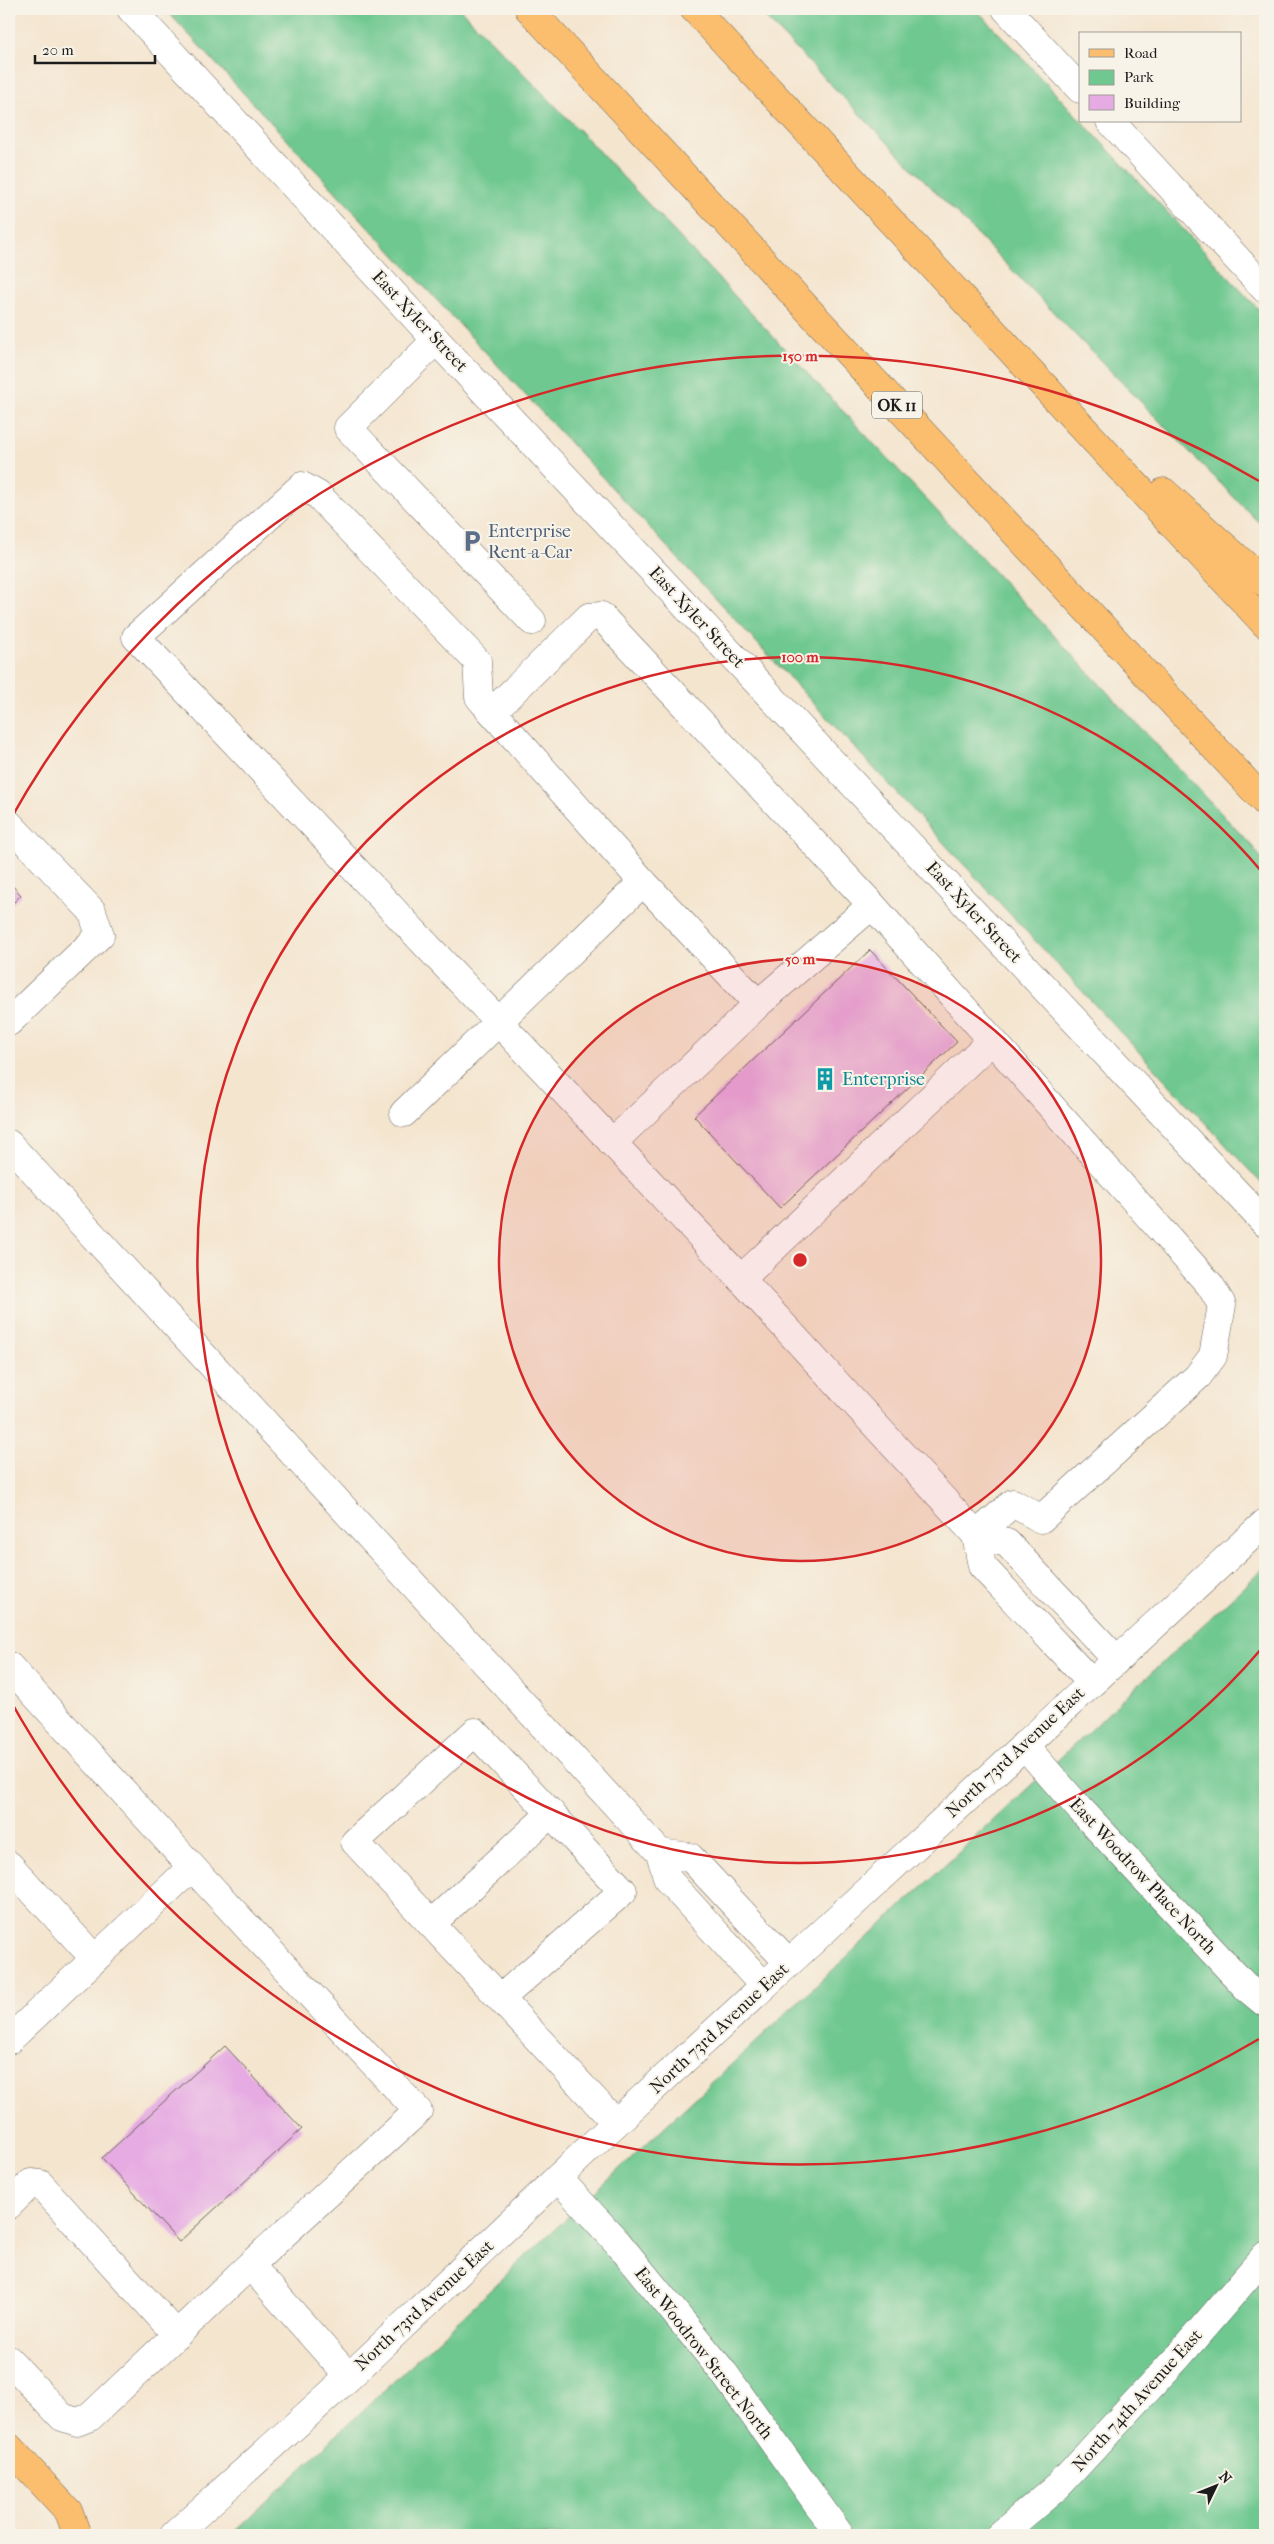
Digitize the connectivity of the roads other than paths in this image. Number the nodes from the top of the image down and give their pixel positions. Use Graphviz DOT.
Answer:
graph roads {
  1 [pos="131,9"];
  2 [pos="529,9"];
  3 [pos="694,9"];
  4 [pos="1006,9"];
  5 [pos="1079,88"];
  6 [pos="1111,122"];
  7 [pos="1265,289"];
  8 [pos="436,340"];
  9 [pos="1034,376"];
  10 [pos="1265,583"];
  11 [pos="532,621"];
  12 [pos="1265,624"];
  13 [pos="492,712"];
  14 [pos="1265,802"];
  15 [pos="9,824"];
  16 [pos="643,882"];
  17 [pos="872,905"];
  18 [pos="758,1004"];
  19 [pos="498,1021"];
  20 [pos="9,1022"];
  21 [pos="992,1040"];
  22 [pos="404,1112"];
  23 [pos="612,1143"];
  24 [pos="9,1144"];
  25 [pos="1265,1223"];
  26 [pos="741,1279"];
  27 [pos="1265,1523"];
  28 [pos="976,1534"];
  29 [pos="1116,1659"];
  30 [pos="9,1666"];
  31 [pos="1091,1682"];
  32 [pos="1024,1745"];
  33 [pos="551,1813"];
  34 [pos="660,1853"];
  35 [pos="9,1865"];
  36 [pos="192,1868"];
  37 [pos="431,1924"];
  38 [pos="95,1960"];
  39 [pos="789,1963"];
  40 [pos="764,1986"];
  41 [pos="500,1998"];
  42 [pos="1265,2004"];
  43 [pos="9,2040"];
  44 [pos="616,2123"];
  45 [pos="558,2178"];
  46 [pos="9,2205"];
  47 [pos="1265,2256"];
  48 [pos="250,2265"];
  49 [pos="178,2335"];
  50 [pos="9,2360"];
  51 [pos="348,2376"];
  52 [pos="9,2447"];
  53 [pos="77,2535"];
  54 [pos="174,2535"];
  55 [pos="840,2535"];
  56 [pos="1000,2535"];
  1 -- 8 [label="street, East Xyler Street"];
  2 -- 14 [label="main road, OK 11"];
  3 -- 9 [label="main road"];
  4 -- 5 [label="street"];
  6 -- 7 [label="street"];
  8 -- 11 [label="street"];
  8 -- 25 [label="street, East Xyler Street"];
  9 -- 10 [label="main road"];
  9 -- 12 [label="main road"];
  13 -- 16 [label="street"];
  13 -- 17 [label="street"];
  13 -- 19 [label="street"];
  15 -- 20 [label="street"];
  16 -- 18 [label="street"];
  16 -- 19 [label="street"];
  17 -- 18 [label="street"];
  17 -- 21 [label="street"];
  18 -- 23 [label="street"];
  19 -- 22 [label="street"];
  19 -- 23 [label="street"];
  21 -- 26 [label="street"];
  21 -- 28 [label="street"];
  23 -- 26 [label="street"];
  24 -- 34 [label="street"];
  26 -- 28 [label="street"];
  27 -- 29 [label="street, North 73rd Avenue East"];
  28 -- 29 [label="street"];
  28 -- 31 [label="street"];
  29 -- 31 [label="street, North 73rd Avenue East"];
  30 -- 36 [label="street"];
  31 -- 32 [label="street, North 73rd Avenue East"];
  32 -- 39 [label="street, North 73rd Avenue East"];
  32 -- 42 [label="street, East Woodrow Place North"];
  33 -- 37 [label="street"];
  33 -- 37 [label="street"];
  33 -- 41 [label="street"];
  34 -- 39 [label="street"];
  34 -- 40 [label="street"];
  35 -- 38 [label="street"];
  36 -- 38 [label="street"];
  36 -- 48 [label="street"];
  37 -- 41 [label="street"];
  38 -- 43 [label="street"];
  39 -- 40 [label="street, North 73rd Avenue East"];
  40 -- 44 [label="street, North 73rd Avenue East"];
  41 -- 44 [label="street"];
  44 -- 45 [label="street, North 73rd Avenue East"];
  45 -- 51 [label="street, North 73rd Avenue East"];
  45 -- 55 [label="street, East Woodrow Street North"];
  46 -- 49 [label="street"];
  47 -- 56 [label="street, North 74th Avenue East"];
  48 -- 49 [label="street"];
  48 -- 51 [label="street"];
  49 -- 50 [label="street"];
  51 -- 54 [label="street, North 73rd Avenue East"];
  52 -- 53 [label="main road"];
}
